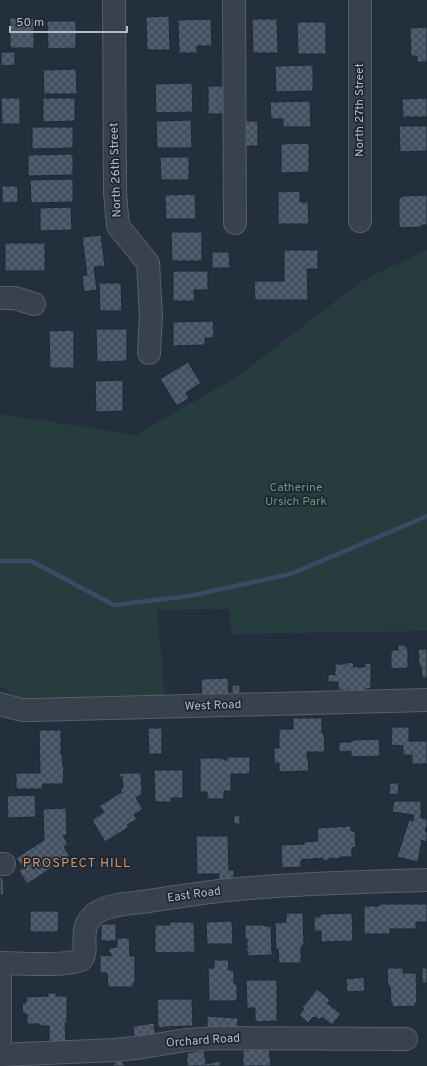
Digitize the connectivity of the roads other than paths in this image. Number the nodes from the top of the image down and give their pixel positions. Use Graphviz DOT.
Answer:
graph roads {
  1 [pos="114,0"];
  2 [pos="234,0"];
  3 [pos="360,0"];
  4 [pos="360,221"];
  5 [pos="235,223"];
  6 [pos="0,298"];
  7 [pos="34,304"];
  8 [pos="149,353"];
  9 [pos="427,700"];
  10 [pos="0,704"];
  11 [pos="427,880"];
  12 [pos="0,963"];
  13 [pos="406,1039"];
  14 [pos="0,1055"];
  1 -- 8 [label="street, North 26th Street"];
  2 -- 5 [label="street"];
  3 -- 4 [label="street, North 27th Street"];
  6 -- 7 [label="street"];
  9 -- 10 [label="street, West Road"];
  11 -- 12 [label="street, East Road"];
  12 -- 14 [label="street"];
  13 -- 14 [label="street, Orchard Road"];
}
